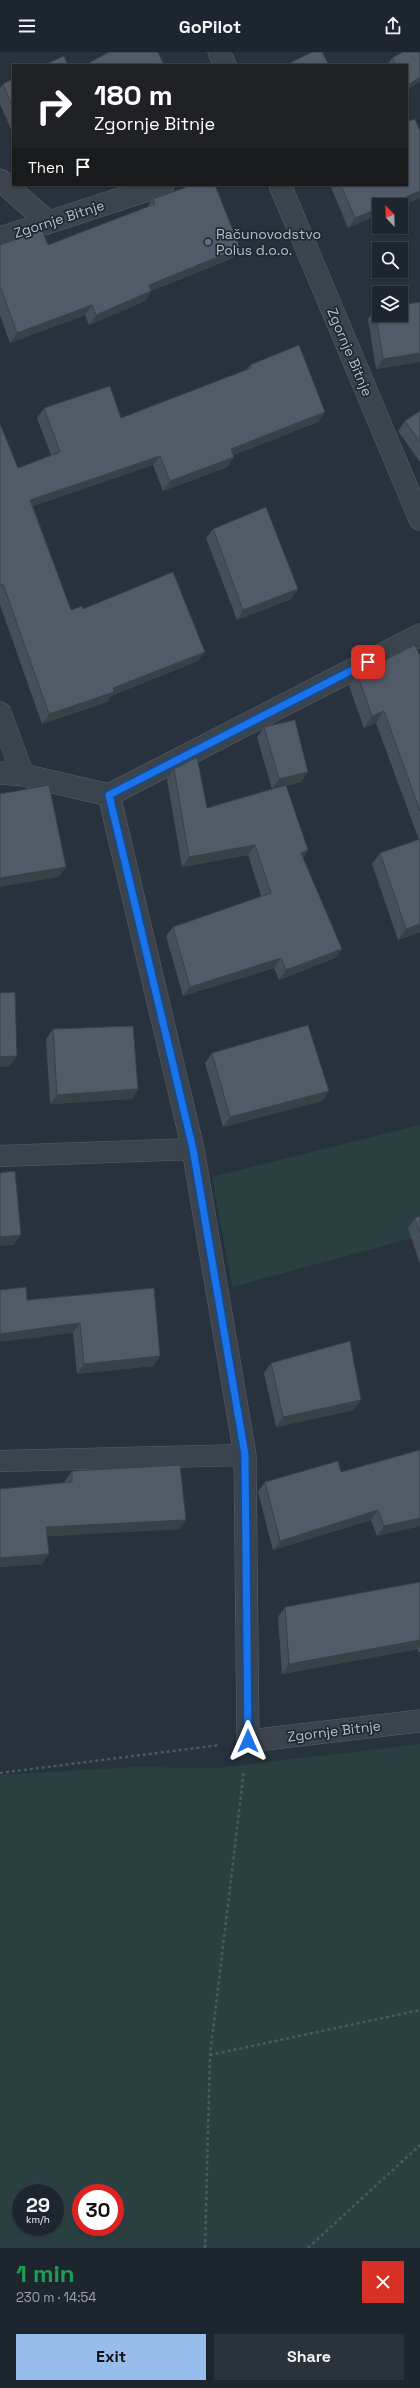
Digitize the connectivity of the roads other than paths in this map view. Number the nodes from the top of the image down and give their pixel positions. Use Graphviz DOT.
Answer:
graph roads {
  1 [pos="219,52"];
  2 [pos="225,64"];
  3 [pos="0,180"];
  4 [pos="160,186"];
  5 [pos="280,186"];
  6 [pos="48,222"];
  7 [pos="0,238"];
  8 [pos="420,519"];
  9 [pos="420,635"];
  10 [pos="0,713"];
  11 [pos="0,772"];
  12 [pos="23,775"];
  13 [pos="109,795"];
  14 [pos="193,1149"];
  15 [pos="0,1156"];
  16 [pos="245,1455"];
  17 [pos="0,1461"];
  18 [pos="420,1720"];
  1 -- 2 [label="street"];
  3 -- 6 [label="street"];
  4 -- 6 [label="street, Zgornje Bitnje"];
  5 -- 8 [label="street, Zgornje Bitnje"];
  6 -- 7 [label="street, Zgornje Bitnje"];
  9 -- 13 [label="street"];
  10 -- 12 [label="street"];
  11 -- 12 [label="street"];
  12 -- 13 [label="street"];
  13 -- 14 [label="street"];
  14 -- 15 [label="lane"];
  14 -- 16 [label="street"];
  16 -- 17 [label="lane"];
  16 -- 18 [label="street, Zgornje Bitnje"];
}
